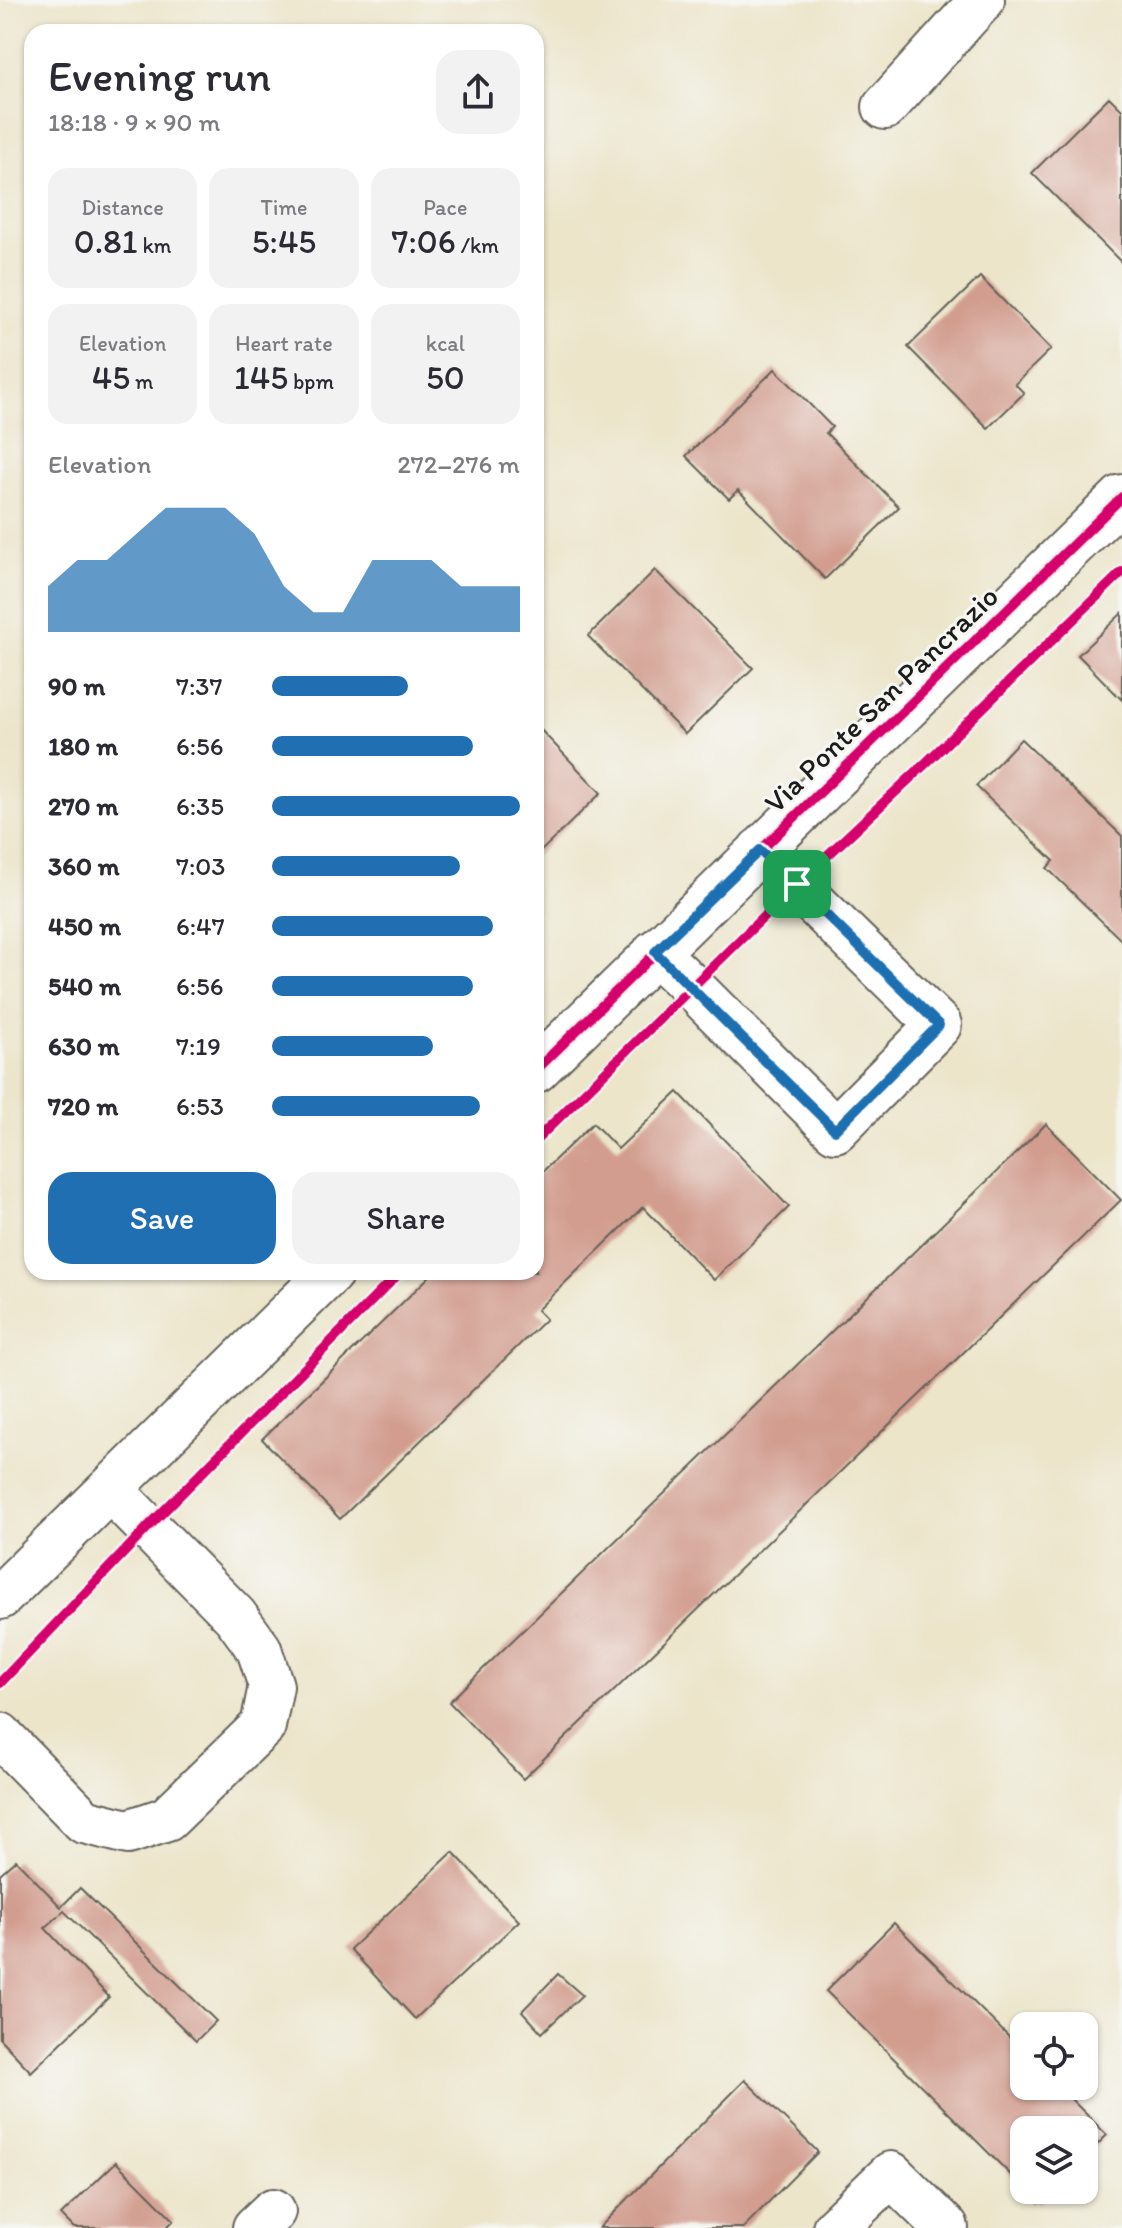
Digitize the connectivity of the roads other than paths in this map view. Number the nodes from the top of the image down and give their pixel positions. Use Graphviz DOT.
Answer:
graph roads {
  1 [pos="982,0"];
  2 [pos="885,107"];
  3 [pos="1122,497"];
  4 [pos="760,850"];
  5 [pos="655,952"];
  6 [pos="544,1062"];
  7 [pos="323,1280"];
  8 [pos="110,1489"];
  9 [pos="0,1597"];
  10 [pos="0,1735"];
  11 [pos="835,2228"];
  12 [pos="946,2228"];
  1 -- 2 [label="street"];
  3 -- 4 [label="street, Via Ponte San Pancrazio"];
  4 -- 5 [label="street, Via Ponte San Pancrazio"];
  4 -- 5 [label="street, Via Ponte San Pancrazio"];
  5 -- 6 [label="street, Via Ponte San Pancrazio"];
  7 -- 8 [label="street"];
  8 -- 9 [label="street"];
  8 -- 10 [label="street"];
  11 -- 12 [label="street"];
}
